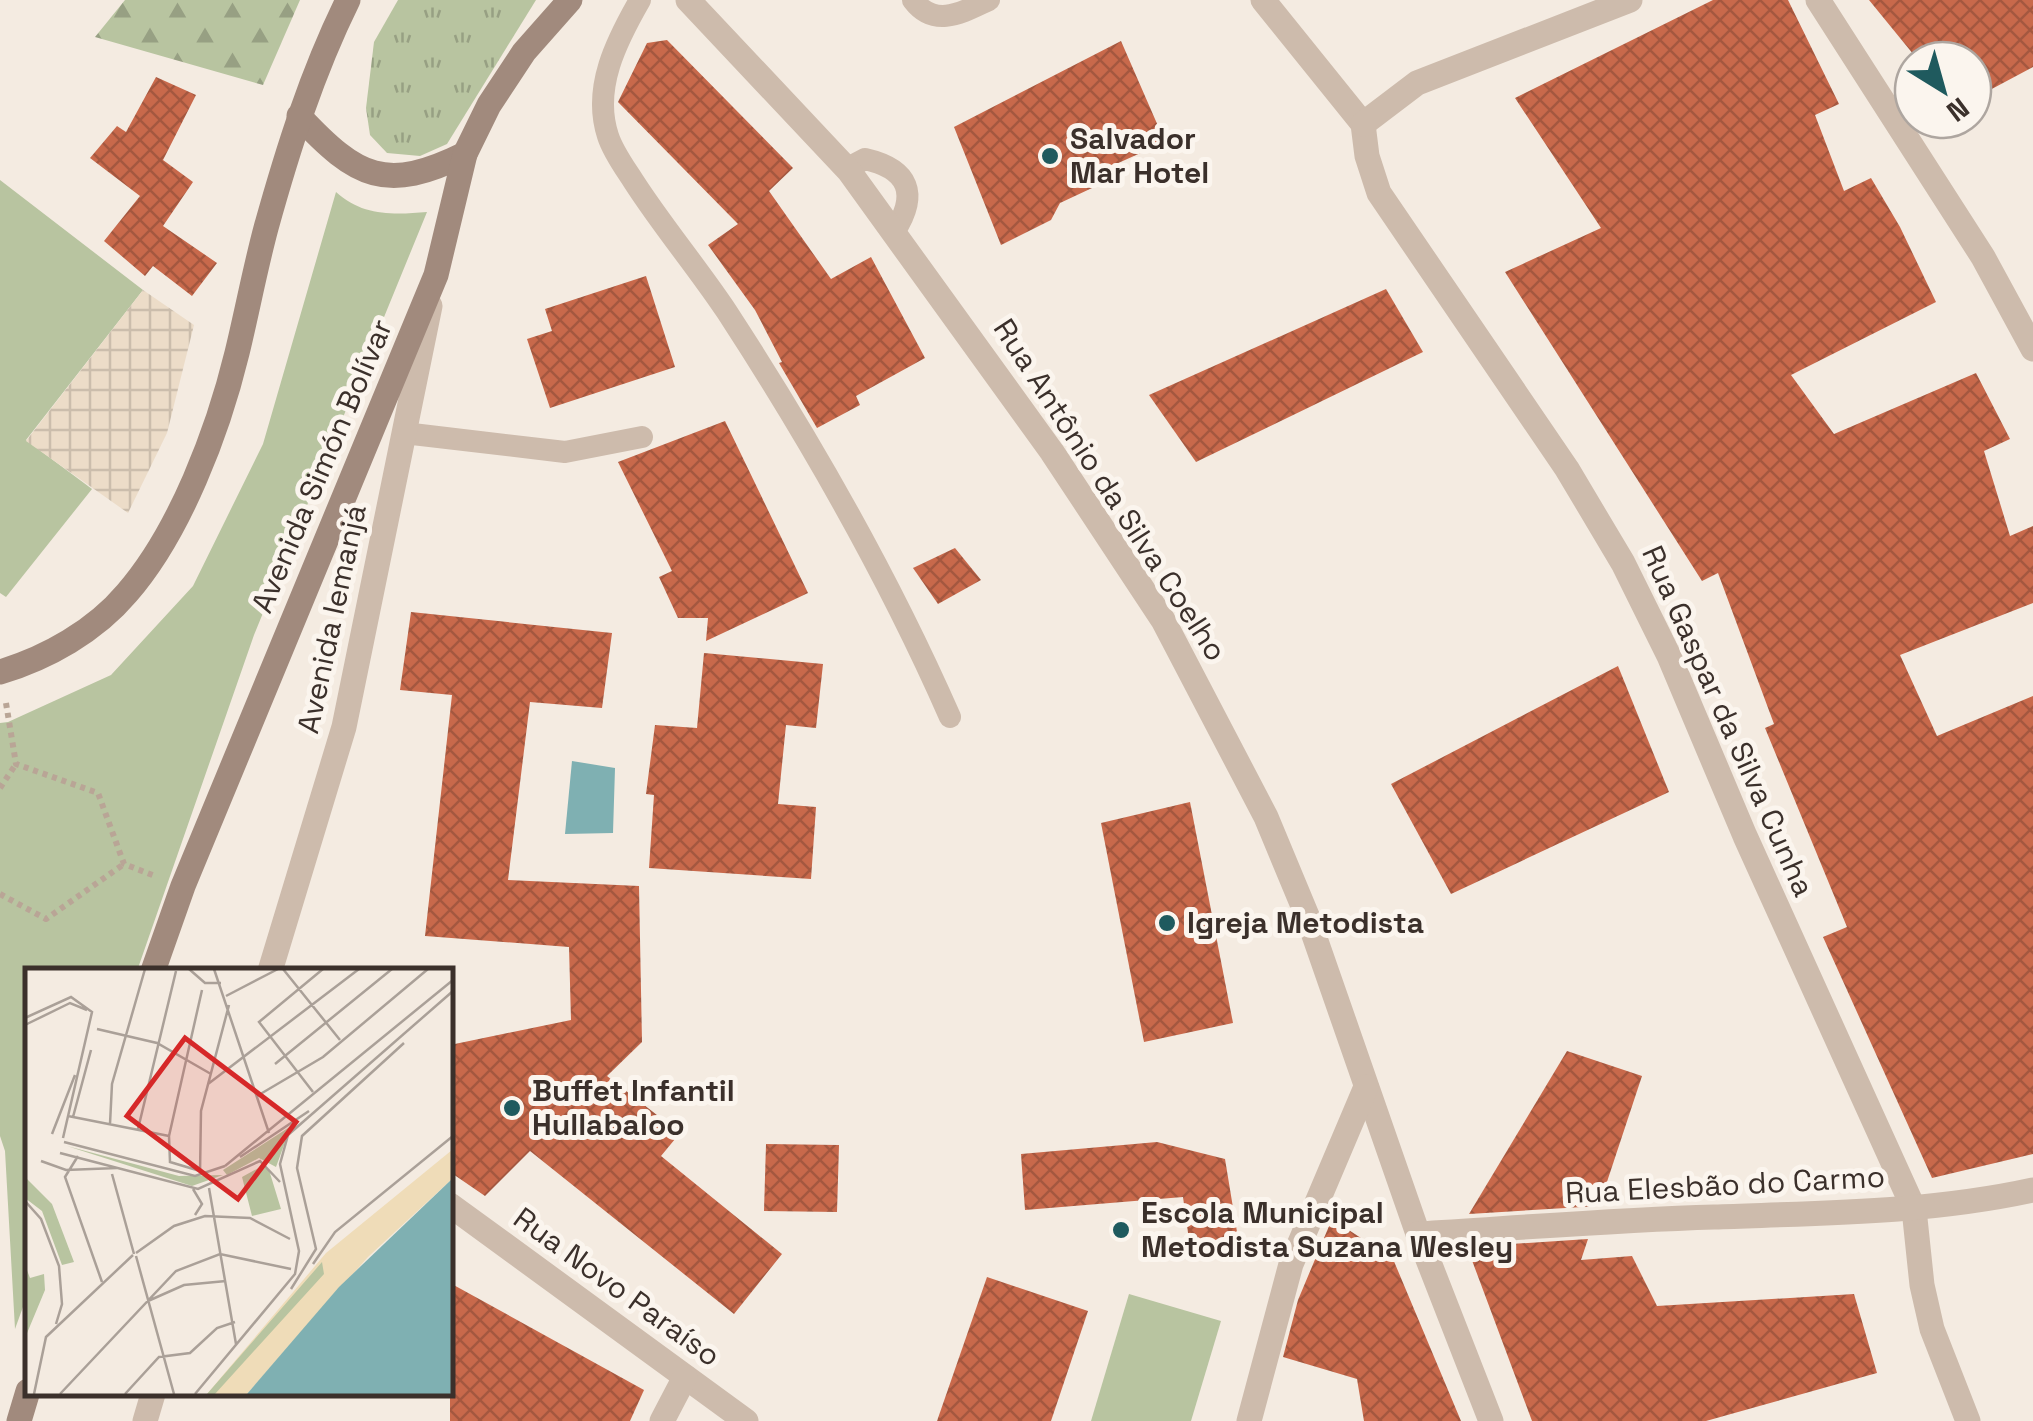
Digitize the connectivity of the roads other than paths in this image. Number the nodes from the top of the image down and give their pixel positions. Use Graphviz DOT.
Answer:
graph roads {
  1 [pos="348,0"];
  2 [pos="570,0"];
  3 [pos="640,0"];
  4 [pos="688,0"];
  5 [pos="913,0"];
  6 [pos="990,0"];
  7 [pos="1263,0"];
  8 [pos="1630,0"];
  9 [pos="1818,0"];
  10 [pos="299,116"];
  11 [pos="1363,124"];
  12 [pos="466,154"];
  13 [pos="846,168"];
  14 [pos="894,232"];
  15 [pos="436,275"];
  16 [pos="2033,349"];
  17 [pos="404,433"];
  18 [pos="642,437"];
  19 [pos="1,672"];
  20 [pos="950,717"];
  21 [pos="153,968"];
  22 [pos="271,968"];
  23 [pos="1366,1087"];
  24 [pos="2033,1190"];
  25 [pos="452,1206"];
  26 [pos="1914,1209"];
  27 [pos="1418,1234"];
  28 [pos="686,1377"];
  29 [pos="26,1396"];
  30 [pos="152,1396"];
  31 [pos="19,1421"];
  32 [pos="145,1421"];
  33 [pos="662,1421"];
  34 [pos="746,1421"];
  35 [pos="1249,1421"];
  36 [pos="1491,1421"];
  37 [pos="1968,1421"];
  1 -- 10 [label="street"];
  2 -- 12 [label="street, Avenida Simón Bolívar"];
  3 -- 20 [label="lane"];
  4 -- 13 [label="street, Rua Antônio da Silva Coelho"];
  5 -- 6 [label="lane"];
  7 -- 11 [label="street, Rua Gaspar da Silva Cunha"];
  8 -- 11 [label="street"];
  9 -- 16 [label="street"];
  10 -- 12 [label="street"];
  10 -- 19 [label="street"];
  11 -- 26 [label="street, Rua Gaspar da Silva Cunha"];
  12 -- 15 [label="street, Avenida Simón Bolívar"];
  13 -- 14 [label="street, Rua Antônio da Silva Coelho"];
  13 -- 14 [label="lane"];
  14 -- 23 [label="street, Rua Antônio da Silva Coelho"];
  15 -- 17 [label="street, Avenida Iemanjá"];
  15 -- 21 [label="street, Avenida Simón Bolívar"];
  17 -- 18 [label="lane"];
  17 -- 22 [label="street, Avenida Iemanjá"];
  23 -- 27 [label="street, Rua Antônio da Silva Coelho"];
  23 -- 35 [label="street"];
  24 -- 26 [label="street, Rua Elesbão do Carmo"];
  25 -- 28 [label="street, Rua Novo Paraíso"];
  26 -- 27 [label="street, Rua Elesbão do Carmo"];
  26 -- 37 [label="street, Rua Gaspar da Silva Cunha"];
  27 -- 36 [label="street, Rua Antônio da Silva Coelho"];
  28 -- 33 [label="street"];
  28 -- 34 [label="street, Rua Novo Paraíso"];
  29 -- 31 [label="street"];
  30 -- 32 [label="street"];
}
